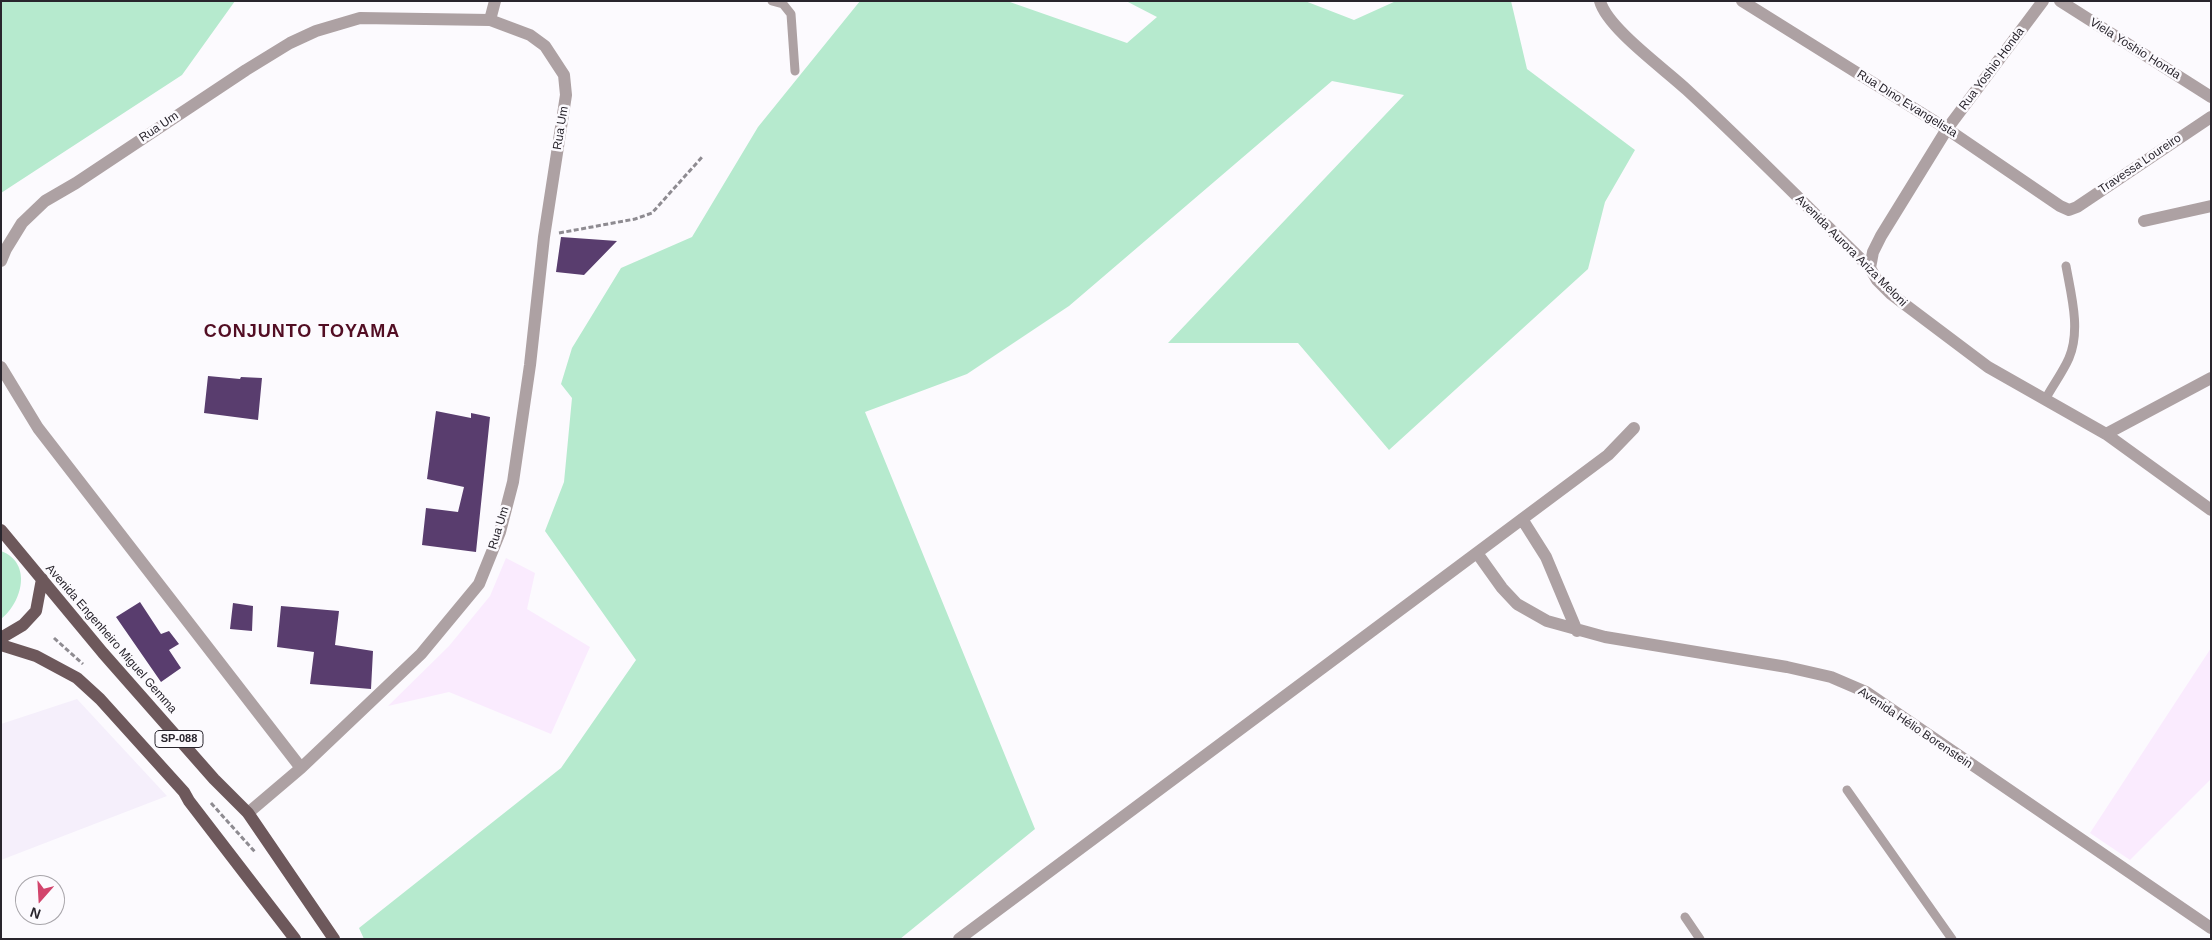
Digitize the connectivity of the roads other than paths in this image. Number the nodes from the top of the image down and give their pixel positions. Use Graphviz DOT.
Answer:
graph roads {
  1 [pos="495,1"];
  2 [pos="772,1"];
  3 [pos="1600,1"];
  4 [pos="1742,1"];
  5 [pos="2043,1"];
  6 [pos="2060,1"];
  7 [pos="490,20"];
  8 [pos="795,71"];
  9 [pos="2211,97"];
  10 [pos="2211,118"];
  11 [pos="1947,130"];
  12 [pos="2211,206"];
  13 [pos="2069,210"];
  14 [pos="2144,221"];
  15 [pos="1,261"];
  16 [pos="2066,266"];
  17 [pos="1870,268"];
  18 [pos="1,367"];
  19 [pos="2211,378"];
  20 [pos="2046,398"];
  21 [pos="1634,428"];
  22 [pos="2106,434"];
  23 [pos="2211,510"];
  24 [pos="1522,519"];
  25 [pos="1,530"];
  26 [pos="7,544"];
  27 [pos="1477,553"];
  28 [pos="42,578"];
  29 [pos="1577,631"];
  30 [pos="1,638"];
  31 [pos="1,645"];
  32 [pos="301,768"];
  33 [pos="1847,790"];
  34 [pos="248,813"];
  35 [pos="1686,916"];
  36 [pos="2211,928"];
  37 [pos="295,939"];
  38 [pos="334,939"];
  39 [pos="959,939"];
  40 [pos="1700,939"];
  41 [pos="1952,939"];
  1 -- 7 [label="street"];
  2 -- 8 [label="lane"];
  3 -- 17 [label="street, Avenida Aurora Ariza Meloni"];
  4 -- 11 [label="street, Rua Dino Evangelista"];
  5 -- 11 [label="street, Rua Yoshio Honda"];
  6 -- 9 [label="street, Viela Yoshio Honda"];
  7 -- 15 [label="street, Rua Um"];
  7 -- 32 [label="street, Rua Um"];
  10 -- 13 [label="street, Travessa Loureiro"];
  11 -- 13 [label="street, Rua Dino Evangelista"];
  11 -- 17 [label="street, Rua Yoshio Honda"];
  12 -- 14 [label="street"];
  16 -- 20 [label="lane"];
  17 -- 20 [label="street, Avenida Aurora Ariza Meloni"];
  18 -- 32 [label="street"];
  19 -- 22 [label="street"];
  20 -- 22 [label="street, Avenida Aurora Ariza Meloni"];
  21 -- 24 [label="street"];
  22 -- 23 [label="street, Avenida Aurora Ariza Meloni"];
  24 -- 27 [label="street"];
  24 -- 29 [label="street"];
  25 -- 26 [label="main road, SP-088"];
  26 -- 28 [label="main road, Avenida Engenheiro Miguel Gemma / SP-088"];
  27 -- 29 [label="street, Avenida Hélio Borenstein"];
  27 -- 39 [label="street"];
  28 -- 30 [label="main road"];
  28 -- 34 [label="main road, Avenida Engenheiro Miguel Gemma / SP-088"];
  29 -- 36 [label="street, Avenida Hélio Borenstein"];
  31 -- 37 [label="main road, SP-088"];
  32 -- 34 [label="street, Rua Um"];
  33 -- 41 [label="lane"];
  34 -- 38 [label="main road, Avenida Engenheiro Miguel Gemma / SP-088"];
  35 -- 40 [label="lane"];
}
